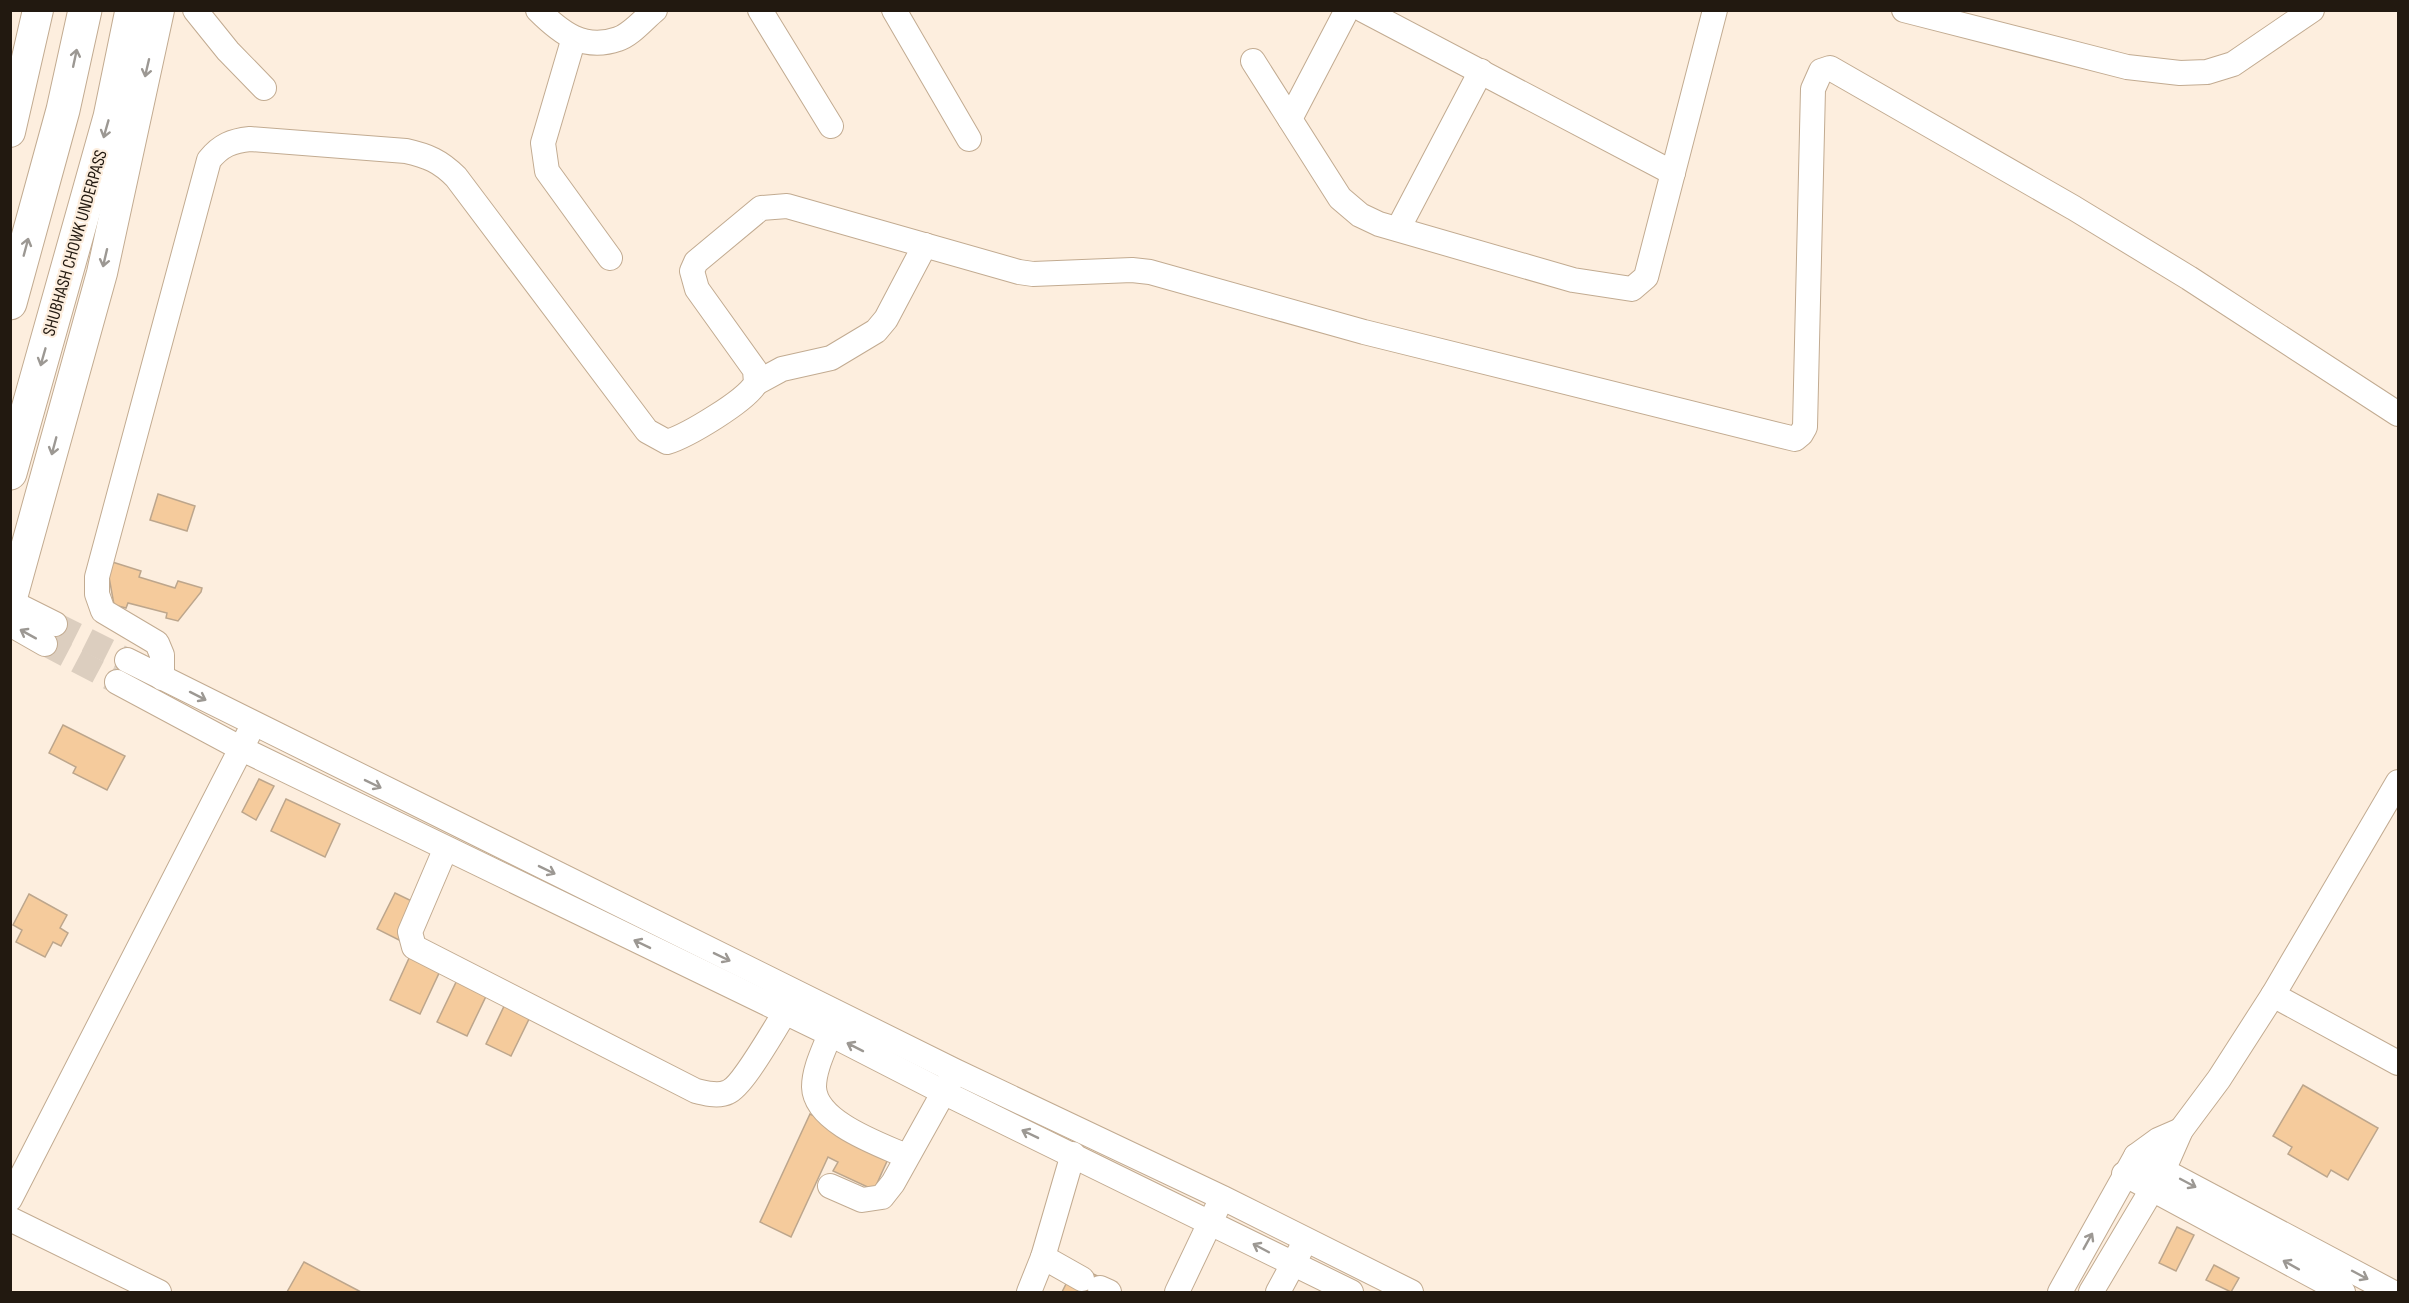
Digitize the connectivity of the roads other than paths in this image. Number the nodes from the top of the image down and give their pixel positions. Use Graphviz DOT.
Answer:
graph roads {
  1 [pos="38,10"];
  2 [pos="84,10"];
  3 [pos="132,10"];
  4 [pos="159,10"];
  5 [pos="195,10"];
  6 [pos="538,10"];
  7 [pos="656,10"];
  8 [pos="760,10"];
  9 [pos="894,10"];
  10 [pos="1347,10"];
  11 [pos="1363,10"];
  12 [pos="1715,10"];
  13 [pos="1904,10"];
  14 [pos="2312,10"];
  15 [pos="573,41"];
  16 [pos="1253,61"];
  17 [pos="1481,71"];
  18 [pos="264,88"];
  19 [pos="14,101"];
  20 [pos="1290,119"];
  21 [pos="831,126"];
  22 [pos="10,132"];
  23 [pos="969,139"];
  24 [pos="1673,173"];
  25 [pos="1398,229"];
  26 [pos="925,245"];
  27 [pos="610,258"];
  28 [pos="10,303"];
  29 [pos="756,383"];
  30 [pos="2398,414"];
  31 [pos="10,473"];
  32 [pos="11,603"];
  33 [pos="10,624"];
  34 [pos="127,660"];
  35 [pos="162,678"];
  36 [pos="117,682"];
  37 [pos="252,724"];
  38 [pos="242,749"];
  39 [pos="2396,792"];
  40 [pos="445,850"];
  41 [pos="2273,995"];
  42 [pos="785,1013"];
  43 [pos="830,1034"];
  44 [pos="2398,1063"];
  45 [pos="955,1071"];
  46 [pos="943,1092"];
  47 [pos="2181,1130"];
  48 [pos="1073,1154"];
  49 [pos="906,1156"];
  50 [pos="2130,1165"];
  51 [pos="2158,1180"];
  52 [pos="830,1186"];
  53 [pos="1223,1198"];
  54 [pos="10,1199"];
  55 [pos="10,1219"];
  56 [pos="1210,1221"];
  57 [pos="1304,1240"];
  58 [pos="1043,1257"];
  59 [pos="1294,1265"];
  60 [pos="1097,1286"];
  61 [pos="159,1293"];
  62 [pos="1029,1293"];
  63 [pos="1178,1293"];
  64 [pos="1278,1293"];
  65 [pos="1351,1293"];
  66 [pos="1410,1293"];
  67 [pos="2060,1293"];
  68 [pos="2091,1293"];
  69 [pos="2343,1293"];
  70 [pos="2392,1293"];
  1 -- 19 [label="main road"];
  28 -- 2 [label="highway, one-way"];
  3 -- 31 [label="highway, SHUBHASH CHOWK UNDERPASS, one-way"];
  4 -- 32 [label="main road, one-way"];
  5 -- 18 [label="street"];
  6 -- 15 [label="street"];
  7 -- 15 [label="street"];
  8 -- 21 [label="street"];
  9 -- 23 [label="street"];
  10 -- 20 [label="street"];
  11 -- 17 [label="street"];
  12 -- 24 [label="street"];
  13 -- 14 [label="street"];
  15 -- 27 [label="street"];
  16 -- 20 [label="street"];
  17 -- 24 [label="street"];
  17 -- 25 [label="street"];
  19 -- 22 [label="main road"];
  20 -- 25 [label="street"];
  24 -- 25 [label="street"];
  26 -- 29 [label="street"];
  26 -- 29 [label="street"];
  26 -- 30 [label="street"];
  29 -- 35 [label="street"];
  32 -- 33 [label="street, one-way"];
  34 -- 35 [label="street"];
  35 -- 37 [label="street, one-way"];
  36 -- 38 [label="street"];
  37 -- 38 [label="street"];
  37 -- 45 [label="street, one-way"];
  38 -- 40 [label="street"];
  38 -- 54 [label="street"];
  39 -- 41 [label="street"];
  42 -- 40 [label="street, one-way"];
  40 -- 42 [label="street"];
  41 -- 44 [label="street"];
  41 -- 47 [label="street"];
  42 -- 43 [label="street"];
  46 -- 43 [label="street, one-way"];
  43 -- 49 [label="street"];
  45 -- 46 [label="street"];
  45 -- 53 [label="street"];
  48 -- 46 [label="street, one-way"];
  46 -- 49 [label="street"];
  47 -- 50 [label="street"];
  47 -- 51 [label="street"];
  48 -- 56 [label="street"];
  48 -- 58 [label="street"];
  49 -- 52 [label="street"];
  50 -- 51 [label="street"];
  67 -- 50 [label="street, one-way"];
  51 -- 68 [label="street"];
  69 -- 51 [label="street, one-way"];
  51 -- 70 [label="street, one-way"];
  53 -- 56 [label="street"];
  53 -- 57 [label="street"];
  55 -- 61 [label="street"];
  59 -- 56 [label="street, one-way"];
  56 -- 63 [label="street"];
  57 -- 59 [label="street"];
  57 -- 66 [label="street"];
  58 -- 60 [label="street"];
  58 -- 62 [label="street"];
  59 -- 64 [label="street"];
  59 -- 65 [label="street"];
}
